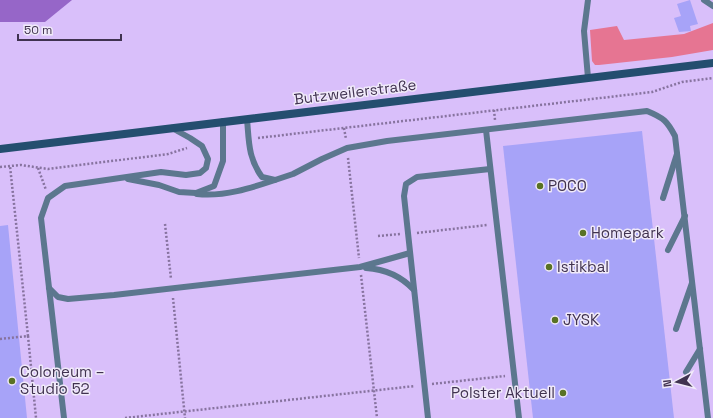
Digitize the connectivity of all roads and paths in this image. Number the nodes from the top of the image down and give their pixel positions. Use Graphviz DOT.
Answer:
graph roads {
  1 [pos="588,0"];
  2 [pos="704,0"];
  3 [pos="713,6"];
  4 [pos="713,63"];
  5 [pos="588,78"];
  6 [pos="713,78"];
  7 [pos="247,119"];
  8 [pos="223,122"];
  9 [pos="170,128"];
  10 [pos="486,130"];
  11 [pos="268,137"];
  12 [pos="0,149"];
  13 [pos="186,149"];
  14 [pos="678,153"];
  15 [pos="0,166"];
  16 [pos="10,166"];
  17 [pos="38,167"];
  18 [pos="490,169"];
  19 [pos="122,178"];
  20 [pos="275,180"];
  21 [pos="196,193"];
  22 [pos="48,198"];
  23 [pos="663,198"];
  24 [pos="685,216"];
  25 [pos="165,224"];
  26 [pos="497,224"];
  27 [pos="408,234"];
  28 [pos="378,236"];
  29 [pos="668,250"];
  30 [pos="410,253"];
  31 [pos="360,267"];
  32 [pos="692,282"];
  33 [pos="49,288"];
  34 [pos="172,288"];
  35 [pos="414,290"];
  36 [pos="676,328"];
  37 [pos="28,336"];
  38 [pos="0,339"];
  39 [pos="700,349"];
  40 [pos="686,372"];
  41 [pos="514,375"];
  42 [pos="424,385"];
  43 [pos="707,407"];
  44 [pos="184,412"];
  45 [pos="36,418"];
  46 [pos="64,418"];
  47 [pos="125,418"];
  48 [pos="185,418"];
  49 [pos="428,418"];
  50 [pos="519,418"];
  51 [pos="702,418"];
  52 [pos="708,418"];
  1 -- 5 [label="lane"];
  2 -- 3 [label="lane"];
  4 -- 5 [label="street, Butzweilerstraße"];
  5 -- 7 [label="street, Butzweilerstraße"];
  6 -- 11 [label="path"];
  7 -- 8 [label="street, Butzweilerstraße"];
  7 -- 20 [label="lane"];
  8 -- 9 [label="street, Butzweilerstraße"];
  8 -- 21 [label="lane"];
  9 -- 12 [label="street, Butzweilerstraße"];
  9 -- 19 [label="lane"];
  10 -- 14 [label="lane"];
  10 -- 18 [label="lane"];
  10 -- 20 [label="lane"];
  13 -- 17 [label="path"];
  14 -- 23 [label="lane"];
  14 -- 24 [label="lane"];
  15 -- 16 [label="path"];
  16 -- 17 [label="path"];
  16 -- 37 [label="path"];
  17 -- 22 [label="path"];
  18 -- 26 [label="lane"];
  18 -- 27 [label="lane"];
  19 -- 21 [label="lane"];
  19 -- 22 [label="lane"];
  20 -- 21 [label="lane"];
  22 -- 33 [label="lane"];
  24 -- 29 [label="lane"];
  24 -- 32 [label="lane"];
  25 -- 34 [label="path"];
  26 -- 27 [label="path"];
  26 -- 41 [label="lane"];
  27 -- 28 [label="path"];
  27 -- 30 [label="lane"];
  30 -- 31 [label="lane"];
  30 -- 35 [label="lane"];
  31 -- 34 [label="lane"];
  31 -- 35 [label="lane"];
  32 -- 36 [label="lane"];
  32 -- 39 [label="lane"];
  33 -- 34 [label="lane"];
  33 -- 46 [label="lane"];
  34 -- 44 [label="path"];
  35 -- 42 [label="lane"];
  37 -- 38 [label="path"];
  37 -- 45 [label="path"];
  39 -- 40 [label="lane"];
  39 -- 43 [label="lane"];
  41 -- 42 [label="path"];
  41 -- 50 [label="lane"];
  42 -- 44 [label="path"];
  42 -- 49 [label="lane"];
  43 -- 51 [label="lane"];
  43 -- 52 [label="lane"];
  44 -- 47 [label="path"];
  44 -- 48 [label="path"];
}
